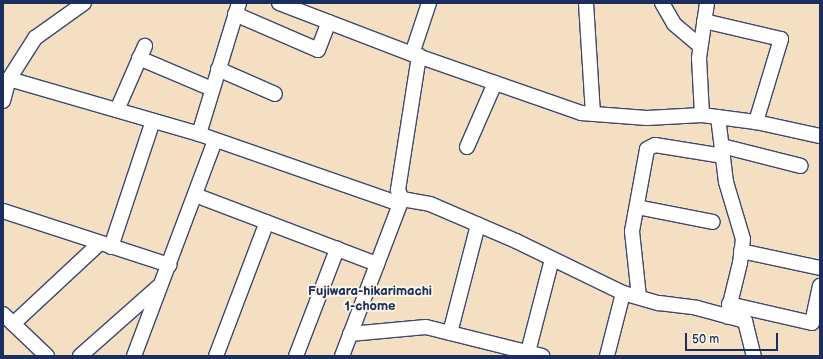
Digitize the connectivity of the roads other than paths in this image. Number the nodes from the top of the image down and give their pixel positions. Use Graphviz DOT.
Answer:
graph roads {
  1 [pos="84,3"];
  2 [pos="279,3"];
  3 [pos="429,3"];
  4 [pos="586,3"];
  5 [pos="662,3"];
  6 [pos="707,3"];
  7 [pos="237,9"];
  8 [pos="704,21"];
  9 [pos="329,22"];
  10 [pos="700,46"];
  11 [pos="415,55"];
  12 [pos="218,69"];
  13 [pos="9,79"];
  14 [pos="495,83"];
  15 [pos="212,89"];
  16 [pos="275,94"];
  17 [pos="3,101"];
  18 [pos="117,110"];
  19 [pos="593,114"];
  20 [pos="702,115"];
  21 [pos="718,117"];
  22 [pos="153,121"];
  23 [pos="756,122"];
  24 [pos="199,134"];
  25 [pos="820,136"];
  26 [pos="215,141"];
  27 [pos="467,147"];
  28 [pos="722,151"];
  29 [pos="801,166"];
  30 [pos="195,195"];
  31 [pos="401,202"];
  32 [pos="637,207"];
  33 [pos="3,212"];
  34 [pos="267,222"];
  35 [pos="712,222"];
  36 [pos="478,225"];
  37 [pos="106,245"];
  38 [pos="337,249"];
  39 [pos="741,251"];
  40 [pos="552,259"];
  41 [pos="377,264"];
  42 [pos="169,266"];
  43 [pos="820,268"];
  44 [pos="161,285"];
  45 [pos="820,286"];
  46 [pos="624,293"];
  47 [pos="639,297"];
  48 [pos="728,310"];
  49 [pos="3,314"];
  50 [pos="13,324"];
  51 [pos="450,333"];
  52 [pos="350,334"];
  53 [pos="528,352"];
  54 [pos="48,356"];
  55 [pos="80,356"];
  56 [pos="134,356"];
  57 [pos="216,356"];
  58 [pos="296,356"];
  59 [pos="342,356"];
  60 [pos="542,356"];
  61 [pos="607,356"];
  62 [pos="754,356"];
  1 -- 13 [label="street"];
  2 -- 9 [label="street"];
  3 -- 11 [label="street"];
  4 -- 19 [label="street"];
  5 -- 10 [label="street"];
  6 -- 8 [label="street"];
  7 -- 9 [label="street"];
  7 -- 12 [label="street"];
  8 -- 10 [label="street"];
  8 -- 23 [label="street"];
  9 -- 11 [label="street"];
  10 -- 20 [label="street"];
  11 -- 14 [label="street"];
  11 -- 31 [label="street"];
  12 -- 15 [label="street"];
  12 -- 16 [label="street"];
  13 -- 17 [label="street"];
  13 -- 18 [label="street"];
  14 -- 19 [label="street"];
  14 -- 27 [label="street"];
  15 -- 18 [label="street"];
  15 -- 24 [label="street"];
  18 -- 22 [label="street"];
  19 -- 20 [label="street"];
  20 -- 21 [label="street"];
  21 -- 23 [label="street"];
  21 -- 28 [label="street"];
  22 -- 24 [label="street"];
  22 -- 37 [label="street"];
  23 -- 25 [label="street"];
  24 -- 26 [label="street"];
  26 -- 30 [label="street"];
  26 -- 31 [label="street"];
  28 -- 29 [label="street"];
  28 -- 32 [label="street"];
  28 -- 39 [label="street"];
  30 -- 34 [label="street"];
  30 -- 42 [label="street"];
  31 -- 36 [label="street"];
  31 -- 41 [label="street"];
  32 -- 35 [label="street"];
  32 -- 47 [label="street"];
  33 -- 37 [label="street"];
  34 -- 38 [label="street"];
  34 -- 57 [label="street"];
  36 -- 40 [label="street"];
  36 -- 51 [label="street"];
  37 -- 42 [label="street"];
  37 -- 50 [label="street"];
  38 -- 41 [label="street"];
  38 -- 58 [label="street"];
  39 -- 43 [label="street"];
  39 -- 48 [label="street"];
  40 -- 46 [label="street"];
  40 -- 53 [label="street"];
  41 -- 52 [label="street"];
  42 -- 44 [label="street"];
  44 -- 55 [label="street"];
  44 -- 56 [label="street"];
  45 -- 48 [label="street"];
  46 -- 47 [label="street"];
  46 -- 61 [label="street"];
  47 -- 48 [label="street"];
  48 -- 62 [label="street"];
  49 -- 50 [label="street"];
  50 -- 54 [label="street"];
  51 -- 52 [label="street"];
  51 -- 53 [label="street"];
  52 -- 59 [label="street"];
  53 -- 60 [label="street"];
}
